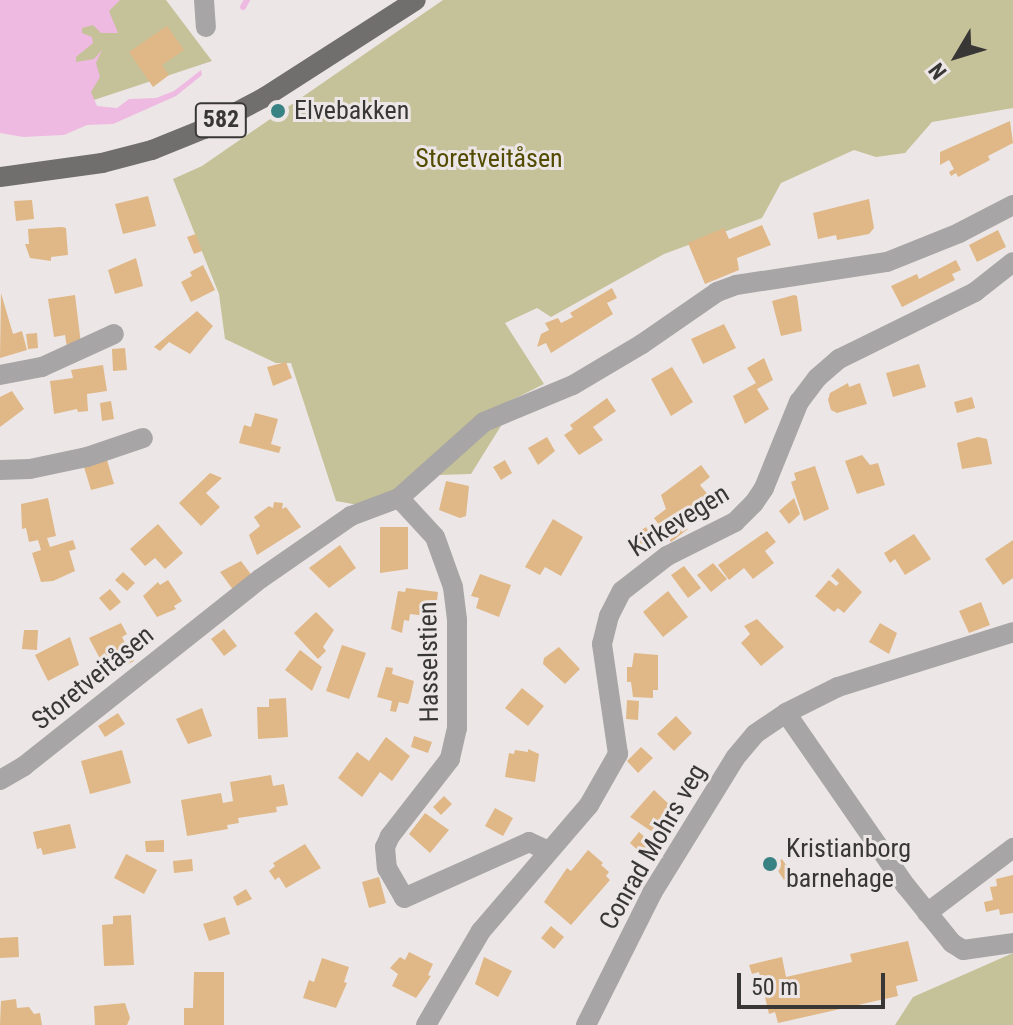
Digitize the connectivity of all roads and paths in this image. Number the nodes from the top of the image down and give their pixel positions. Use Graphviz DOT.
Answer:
graph roads {
  1 [pos="204,0"];
  2 [pos="416,0"];
  3 [pos="206,27"];
  4 [pos="0,177"];
  5 [pos="1013,205"];
  6 [pos="1013,262"];
  7 [pos="114,334"];
  8 [pos="0,375"];
  9 [pos="143,438"];
  10 [pos="0,470"];
  11 [pos="399,498"];
  12 [pos="1013,632"];
  13 [pos="786,713"];
  14 [pos="0,780"];
  15 [pos="1013,848"];
  16 [pos="548,851"];
  17 [pos="927,913"];
  18 [pos="1013,943"];
  19 [pos="426,1025"];
  20 [pos="586,1025"];
  1 -- 3 [label="street"];
  2 -- 4 [label="main road, 582"];
  5 -- 11 [label="street, Storetveitåsen"];
  6 -- 16 [label="street, Kirkevegen"];
  7 -- 8 [label="street"];
  9 -- 10 [label="street"];
  11 -- 14 [label="street, Storetveitåsen"];
  11 -- 16 [label="street, Hasselstien"];
  12 -- 13 [label="street, Conrad Mohrs veg"];
  13 -- 17 [label="street"];
  13 -- 20 [label="street, Conrad Mohrs veg"];
  15 -- 17 [label="street"];
  16 -- 19 [label="street, Kirkevegen"];
  17 -- 18 [label="street"];
}
